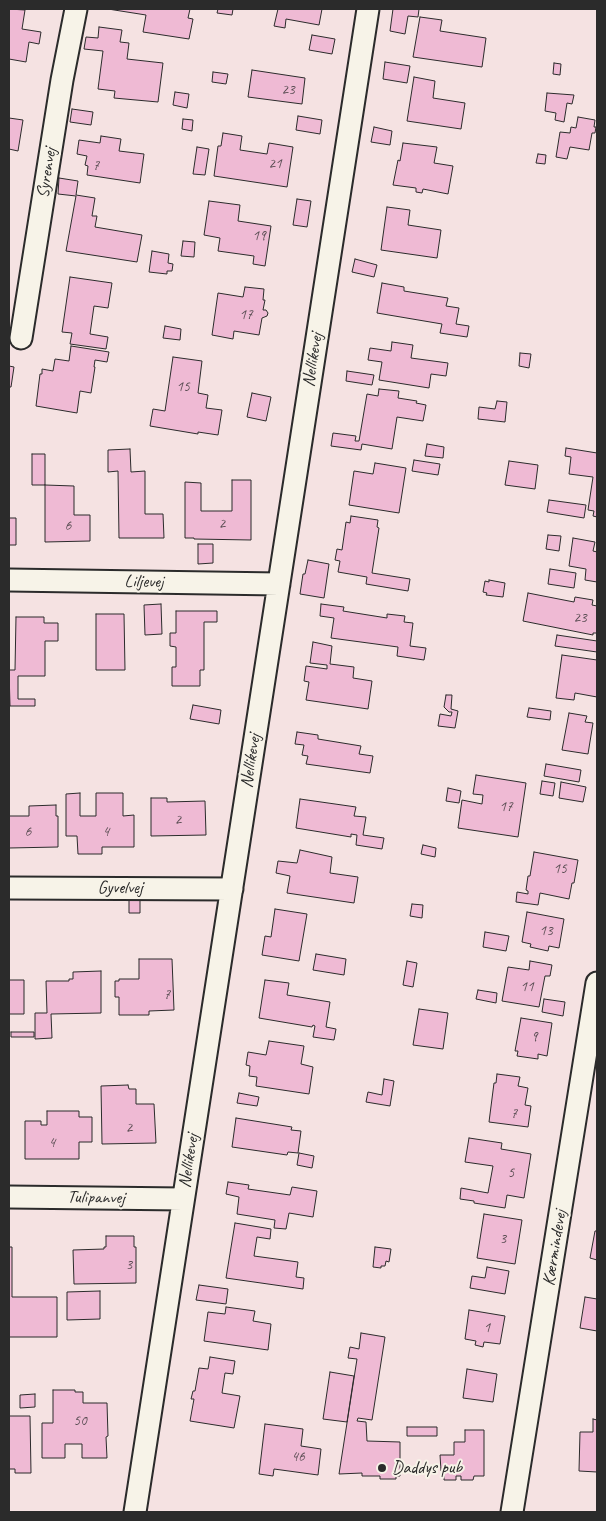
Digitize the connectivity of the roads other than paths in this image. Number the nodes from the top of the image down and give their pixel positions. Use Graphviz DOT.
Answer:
graph roads {
  1 [pos="76,9"];
  2 [pos="368,9"];
  3 [pos="21,338"];
  4 [pos="9,580"];
  5 [pos="279,584"];
  6 [pos="9,888"];
  7 [pos="232,888"];
  8 [pos="597,983"];
  9 [pos="9,1197"];
  10 [pos="183,1200"];
  11 [pos="135,1512"];
  12 [pos="512,1512"];
  1 -- 3 [label="street, Syrenvej"];
  2 -- 5 [label="street, Nellikevej"];
  4 -- 5 [label="street, Liljevej"];
  5 -- 7 [label="street, Nellikevej"];
  6 -- 7 [label="street, Gyvelvej"];
  7 -- 10 [label="street, Nellikevej"];
  8 -- 12 [label="street, Kærmindevej"];
  9 -- 10 [label="street, Tulipanvej"];
  10 -- 11 [label="street, Nellikevej"];
}
